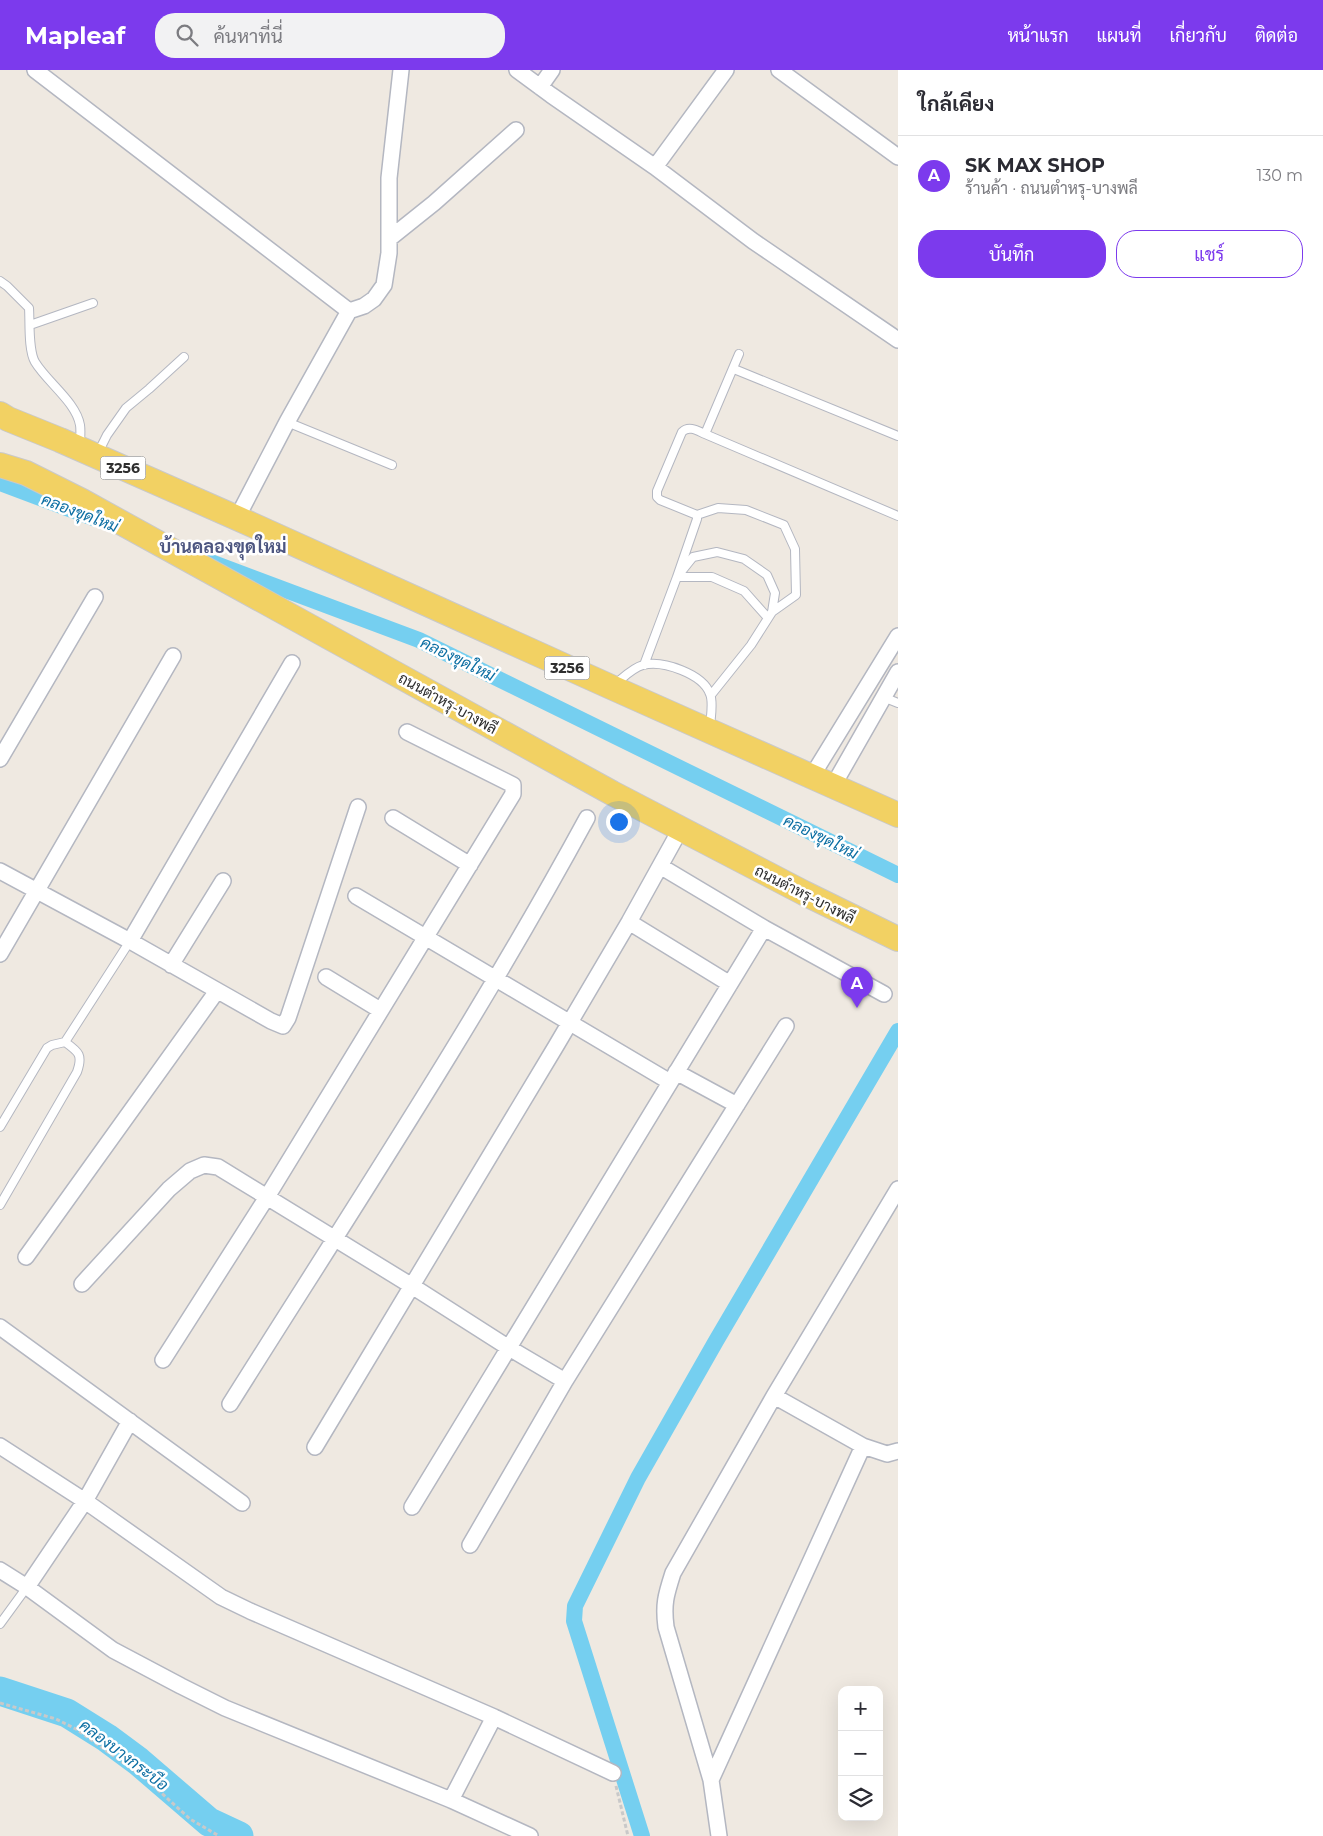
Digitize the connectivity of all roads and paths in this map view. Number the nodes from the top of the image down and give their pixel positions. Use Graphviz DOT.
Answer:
graph roads {
  1 [pos="34,70"];
  2 [pos="401,70"];
  3 [pos="517,70"];
  4 [pos="552,70"];
  5 [pos="726,70"];
  6 [pos="786,72"];
  7 [pos="540,87"];
  8 [pos="516,130"];
  9 [pos="898,158"];
  10 [pos="655,167"];
  11 [pos="389,239"];
  12 [pos="0,281"];
  13 [pos="93,303"];
  14 [pos="349,310"];
  15 [pos="30,325"];
  16 [pos="898,340"];
  17 [pos="739,354"];
  18 [pos="184,357"];
  19 [pos="734,369"];
  20 [pos="3,416"];
  21 [pos="287,422"];
  22 [pos="705,434"];
  23 [pos="898,436"];
  24 [pos="88,453"];
  25 [pos="0,458"];
  26 [pos="0,465"];
  27 [pos="392,465"];
  28 [pos="26,473"];
  29 [pos="697,515"];
  30 [pos="898,516"];
  31 [pos="237,518"];
  32 [pos="677,577"];
  33 [pos="95,597"];
  34 [pos="770,615"];
  35 [pos="898,636"];
  36 [pos="174,656"];
  37 [pos="292,663"];
  38 [pos="644,664"];
  39 [pos="898,672"];
  40 [pos="611,687"];
  41 [pos="711,695"];
  42 [pos="883,697"];
  43 [pos="898,703"];
  44 [pos="407,732"];
  45 [pos="710,732"];
  46 [pos="0,759"];
  47 [pos="823,781"];
  48 [pos="358,807"];
  49 [pos="898,815"];
  50 [pos="393,818"];
  51 [pos="587,818"];
  52 [pos="680,830"];
  53 [pos="470,865"];
  54 [pos="660,866"];
  55 [pos="0,871"];
  56 [pos="223,881"];
  57 [pos="36,892"];
  58 [pos="356,896"];
  59 [pos="629,922"];
  60 [pos="764,928"];
  61 [pos="426,937"];
  62 [pos="898,939"];
  63 [pos="130,941"];
  64 [pos="0,954"];
  65 [pos="171,965"];
  66 [pos="326,977"];
  67 [pos="495,978"];
  68 [pos="730,984"];
  69 [pos="217,991"];
  70 [pos="884,994"];
  71 [pos="380,1010"];
  72 [pos="570,1022"];
  73 [pos="786,1026"];
  74 [pos="65,1042"];
  75 [pos="673,1077"];
  76 [pos="738,1104"];
  77 [pos="0,1127"];
  78 [pos="898,1189"];
  79 [pos="267,1197"];
  80 [pos="0,1205"];
  81 [pos="334,1238"];
  82 [pos="26,1257"];
  83 [pos="82,1284"];
  84 [pos="412,1286"];
  85 [pos="0,1327"];
  86 [pos="509,1348"];
  87 [pos="164,1360"];
  88 [pos="565,1381"];
  89 [pos="774,1396"];
  90 [pos="230,1404"];
  91 [pos="130,1421"];
  92 [pos="0,1446"];
  93 [pos="863,1446"];
  94 [pos="315,1447"];
  95 [pos="898,1451"];
  96 [pos="85,1501"];
  97 [pos="242,1503"];
  98 [pos="412,1507"];
  99 [pos="470,1545"];
  100 [pos="0,1570"];
  101 [pos="27,1587"];
  102 [pos="0,1624"];
  103 [pos="0,1703"];
  104 [pos="494,1717"];
  105 [pos="612,1773"];
  106 [pos="712,1780"];
  107 [pos="451,1800"];
  108 [pos="219,1836"];
  109 [pos="530,1836"];
  110 [pos="628,1836"];
  111 [pos="718,1836"];
  1 -- 14 [label="street"];
  2 -- 11 [label="street"];
  3 -- 7 [label="street"];
  4 -- 7 [label="street"];
  5 -- 10 [label="street"];
  6 -- 9 [label="street"];
  7 -- 10 [label="street"];
  8 -- 11 [label="street"];
  10 -- 16 [label="street"];
  11 -- 14 [label="street"];
  12 -- 15 [label="lane"];
  13 -- 15 [label="lane"];
  14 -- 21 [label="street"];
  15 -- 24 [label="lane"];
  17 -- 19 [label="lane"];
  18 -- 24 [label="lane"];
  19 -- 22 [label="lane"];
  19 -- 23 [label="lane"];
  20 -- 24 [label="main road, 3256"];
  21 -- 27 [label="lane"];
  21 -- 31 [label="street"];
  22 -- 29 [label="lane"];
  22 -- 30 [label="lane"];
  24 -- 31 [label="main road, 3256"];
  25 -- 28 [label="main road"];
  26 -- 28 [label="main road, ถนนตำหรุ-บางพลี"];
  28 -- 52 [label="main road, ถนนตำหรุ-บางพลี"];
  29 -- 32 [label="lane"];
  29 -- 34 [label="lane"];
  31 -- 40 [label="main road, 3256"];
  32 -- 34 [label="lane"];
  32 -- 34 [label="lane"];
  32 -- 38 [label="lane"];
  33 -- 46 [label="street"];
  34 -- 41 [label="lane"];
  35 -- 47 [label="street"];
  36 -- 57 [label="street"];
  37 -- 63 [label="street"];
  38 -- 40 [label="lane"];
  38 -- 41 [label="lane"];
  39 -- 42 [label="street"];
  40 -- 45 [label="main road, 3256"];
  41 -- 45 [label="lane"];
  42 -- 43 [label="lane"];
  42 -- 47 [label="street"];
  44 -- 53 [label="street"];
  45 -- 47 [label="main road, 3256"];
  47 -- 49 [label="main road, 3256"];
  48 -- 69 [label="street"];
  50 -- 53 [label="street"];
  51 -- 67 [label="street"];
  52 -- 54 [label="street"];
  52 -- 62 [label="main road, ถนนตำหรุ-บางพลี"];
  53 -- 61 [label="street"];
  54 -- 59 [label="street"];
  54 -- 60 [label="street"];
  55 -- 57 [label="street"];
  56 -- 65 [label="street"];
  57 -- 63 [label="street"];
  57 -- 64 [label="street"];
  58 -- 61 [label="street"];
  59 -- 68 [label="street"];
  59 -- 72 [label="street"];
  60 -- 68 [label="street"];
  60 -- 70 [label="street"];
  61 -- 67 [label="street"];
  61 -- 71 [label="street"];
  63 -- 65 [label="street"];
  63 -- 74 [label="lane"];
  65 -- 69 [label="street"];
  66 -- 71 [label="street"];
  67 -- 72 [label="street"];
  67 -- 81 [label="street"];
  68 -- 75 [label="street"];
  69 -- 82 [label="street"];
  71 -- 79 [label="street"];
  72 -- 75 [label="street"];
  72 -- 84 [label="street"];
  73 -- 76 [label="street"];
  74 -- 77 [label="lane"];
  74 -- 80 [label="lane"];
  75 -- 76 [label="street"];
  75 -- 86 [label="street"];
  76 -- 88 [label="street"];
  78 -- 89 [label="street"];
  79 -- 81 [label="street"];
  79 -- 83 [label="street"];
  79 -- 87 [label="street"];
  81 -- 84 [label="street"];
  81 -- 90 [label="street"];
  84 -- 86 [label="street"];
  84 -- 94 [label="street"];
  85 -- 91 [label="street"];
  86 -- 88 [label="street"];
  86 -- 98 [label="street"];
  88 -- 99 [label="street"];
  89 -- 93 [label="street"];
  89 -- 106 [label="street"];
  91 -- 96 [label="street"];
  91 -- 97 [label="street"];
  92 -- 96 [label="street"];
  93 -- 95 [label="street"];
  93 -- 106 [label="street"];
  96 -- 101 [label="street"];
  96 -- 104 [label="street"];
  100 -- 101 [label="street"];
  101 -- 102 [label="lane"];
  101 -- 107 [label="street"];
  103 -- 108 [label="path"];
  104 -- 105 [label="street"];
  104 -- 107 [label="street"];
  105 -- 110 [label="path"];
  106 -- 111 [label="street"];
  107 -- 109 [label="street"];
}
